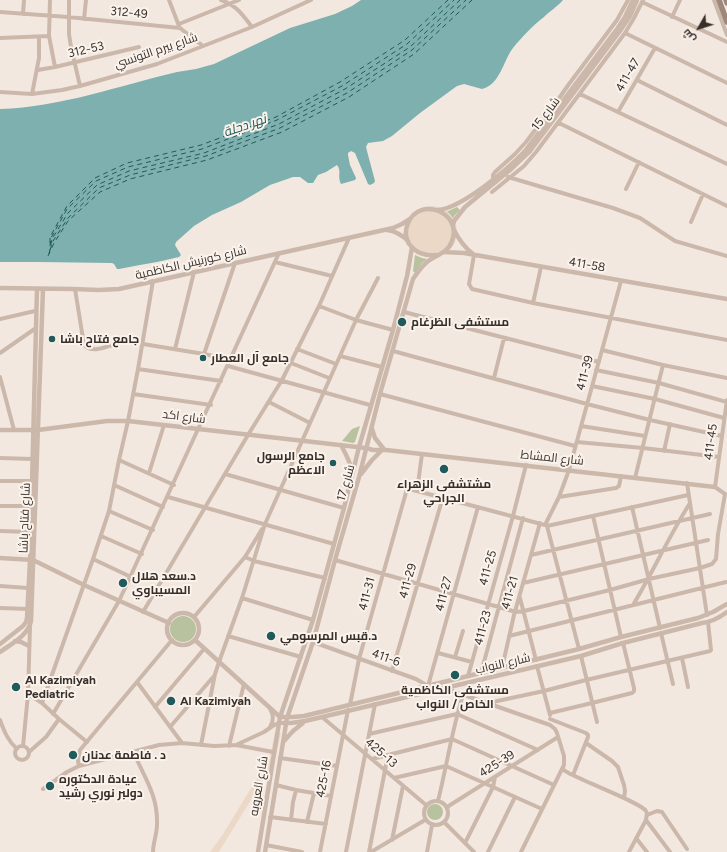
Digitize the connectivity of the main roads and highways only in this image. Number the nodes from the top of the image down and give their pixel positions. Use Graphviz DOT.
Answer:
graph roads {
  1 [pos="719,0"];
  2 [pos="726,0"];
  3 [pos="727,3"];
  4 [pos="727,22"];
  1 -- 4 [label="main road"];
  2 -- 3 [label="main road"];
}
